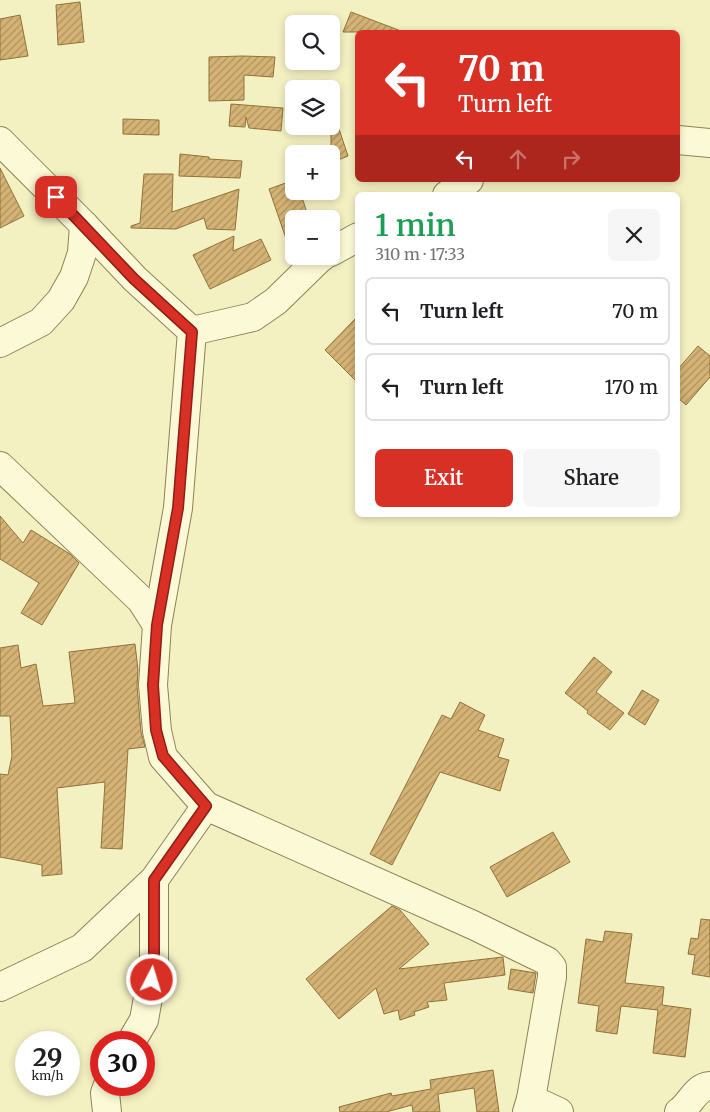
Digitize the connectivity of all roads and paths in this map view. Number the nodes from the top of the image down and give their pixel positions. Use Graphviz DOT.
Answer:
graph roads {
  1 [pos="680,140"];
  2 [pos="0,141"];
  3 [pos="710,143"];
  4 [pos="466,182"];
  5 [pos="451,192"];
  6 [pos="84,226"];
  7 [pos="355,240"];
  8 [pos="340,247"];
  9 [pos="313,265"];
  10 [pos="192,332"];
  11 [pos="0,343"];
  12 [pos="0,466"];
  13 [pos="157,625"];
  14 [pos="206,806"];
  15 [pos="154,880"];
  16 [pos="0,987"];
  17 [pos="137,1031"];
  18 [pos="710,1086"];
  19 [pos="105,1096"];
  20 [pos="529,1106"];
  21 [pos="107,1112"];
  22 [pos="559,1112"];
  23 [pos="679,1112"];
  1 -- 3 [label="street"];
  2 -- 6 [label="street"];
  4 -- 5 [label="street"];
  6 -- 10 [label="street"];
  6 -- 11 [label="street"];
  7 -- 8 [label="street"];
  9 -- 10 [label="street"];
  10 -- 13 [label="street"];
  12 -- 13 [label="street"];
  13 -- 14 [label="street"];
  14 -- 15 [label="street"];
  14 -- 20 [label="street"];
  15 -- 16 [label="street"];
  15 -- 17 [label="street"];
  18 -- 23 [label="street"];
  19 -- 21 [label="street"];
  20 -- 22 [label="street"];
}
